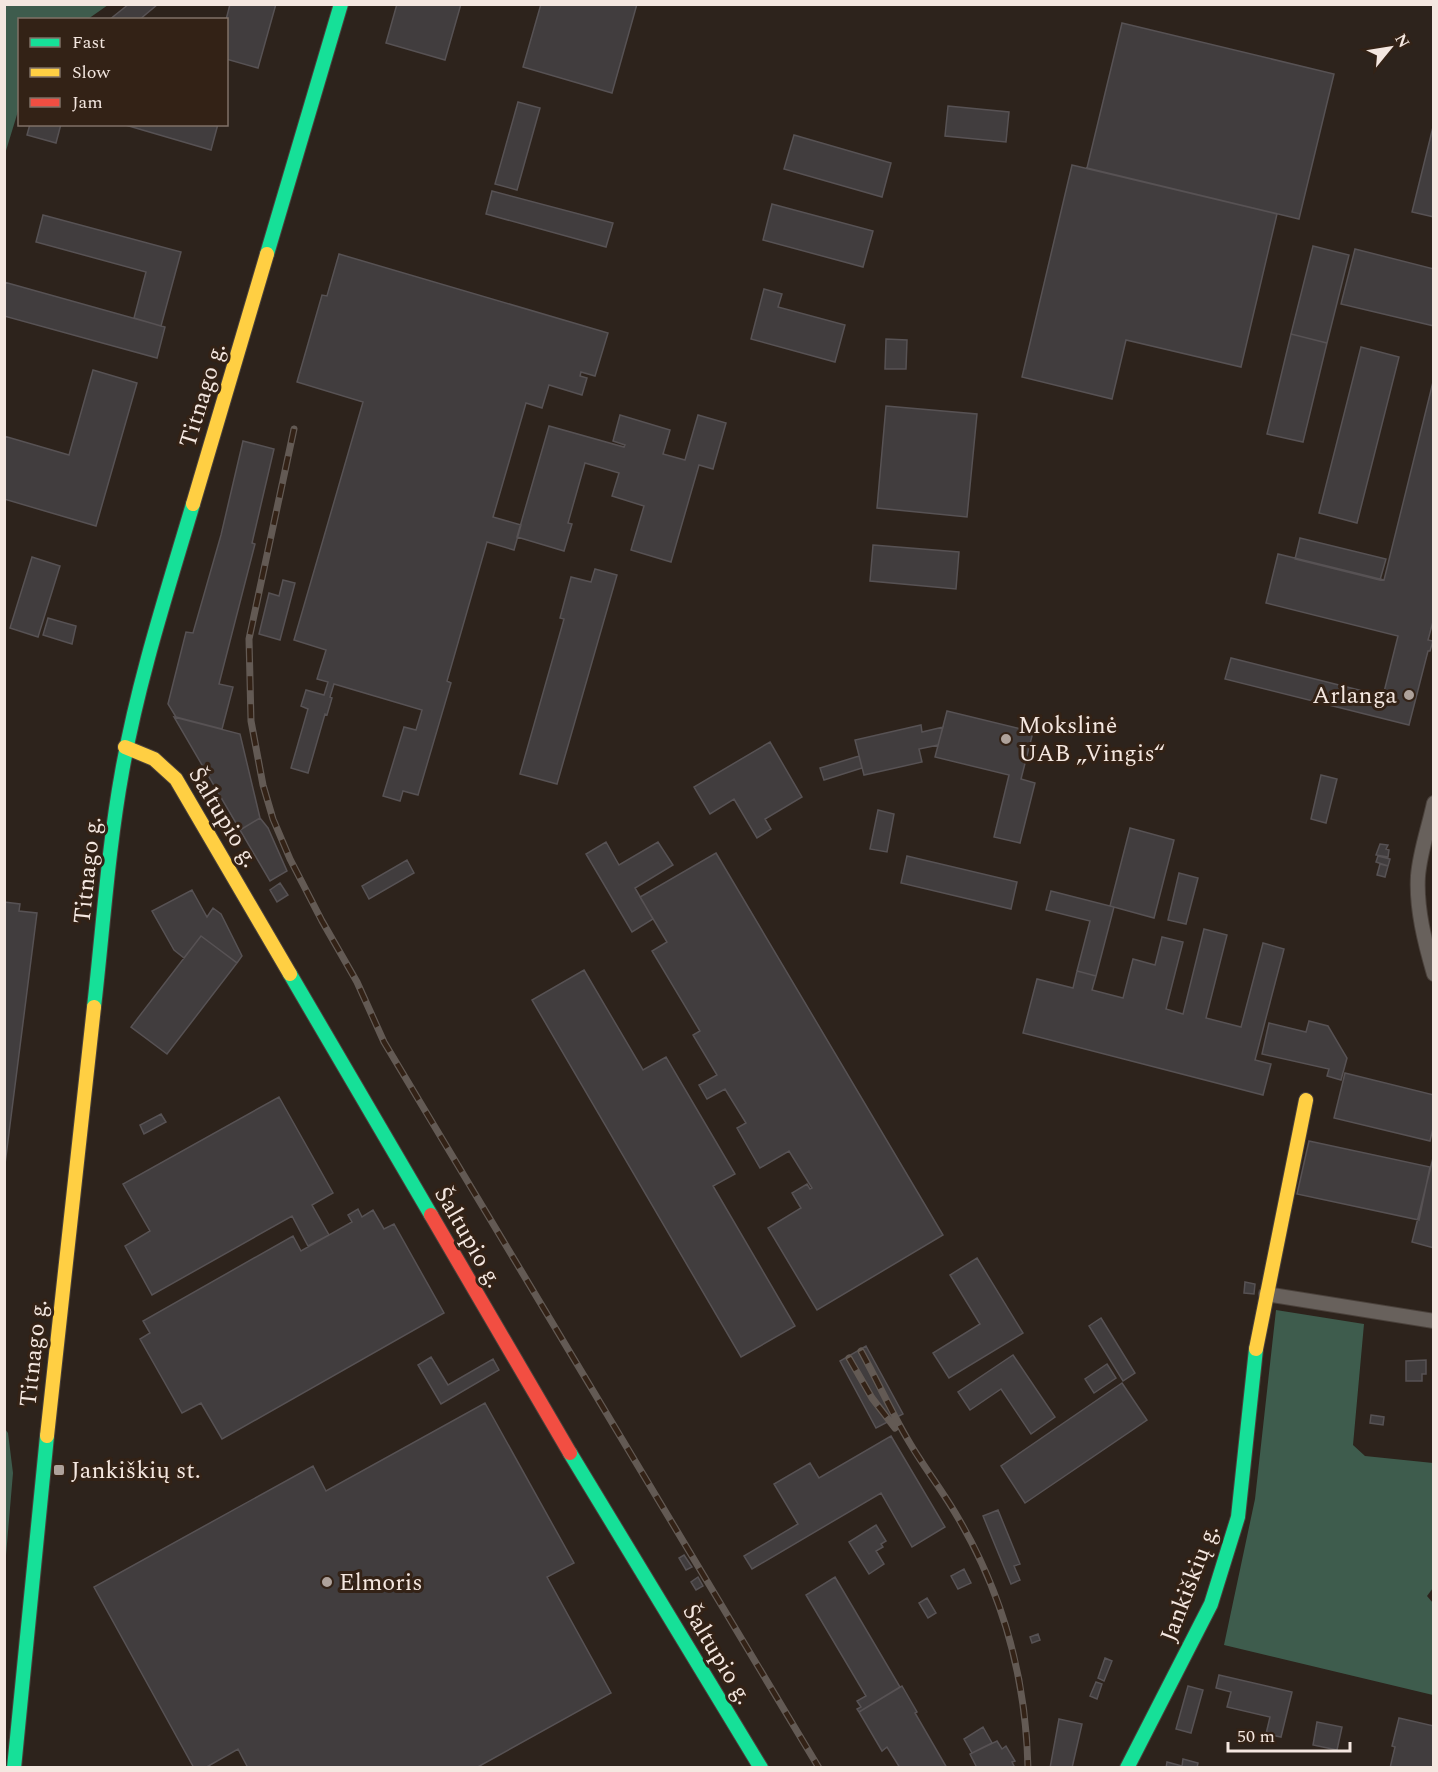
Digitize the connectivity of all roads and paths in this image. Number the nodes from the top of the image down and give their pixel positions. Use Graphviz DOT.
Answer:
graph roads {
  1 [pos="341,4"];
  2 [pos="125,747"];
  3 [pos="1434,803"];
  4 [pos="1434,974"];
  5 [pos="1306,1100"];
  6 [pos="1266,1294"];
  7 [pos="1434,1321"];
  8 [pos="14,1767"];
  9 [pos="761,1767"];
  10 [pos="1127,1767"];
  1 -- 2 [label="street, Titnago g."];
  2 -- 8 [label="street, Titnago g."];
  2 -- 9 [label="street, Šaltupio g."];
  3 -- 4 [label="street"];
  5 -- 6 [label="street, Jankiškių g."];
  6 -- 7 [label="street"];
  6 -- 10 [label="street, Jankiškių g."];
}
